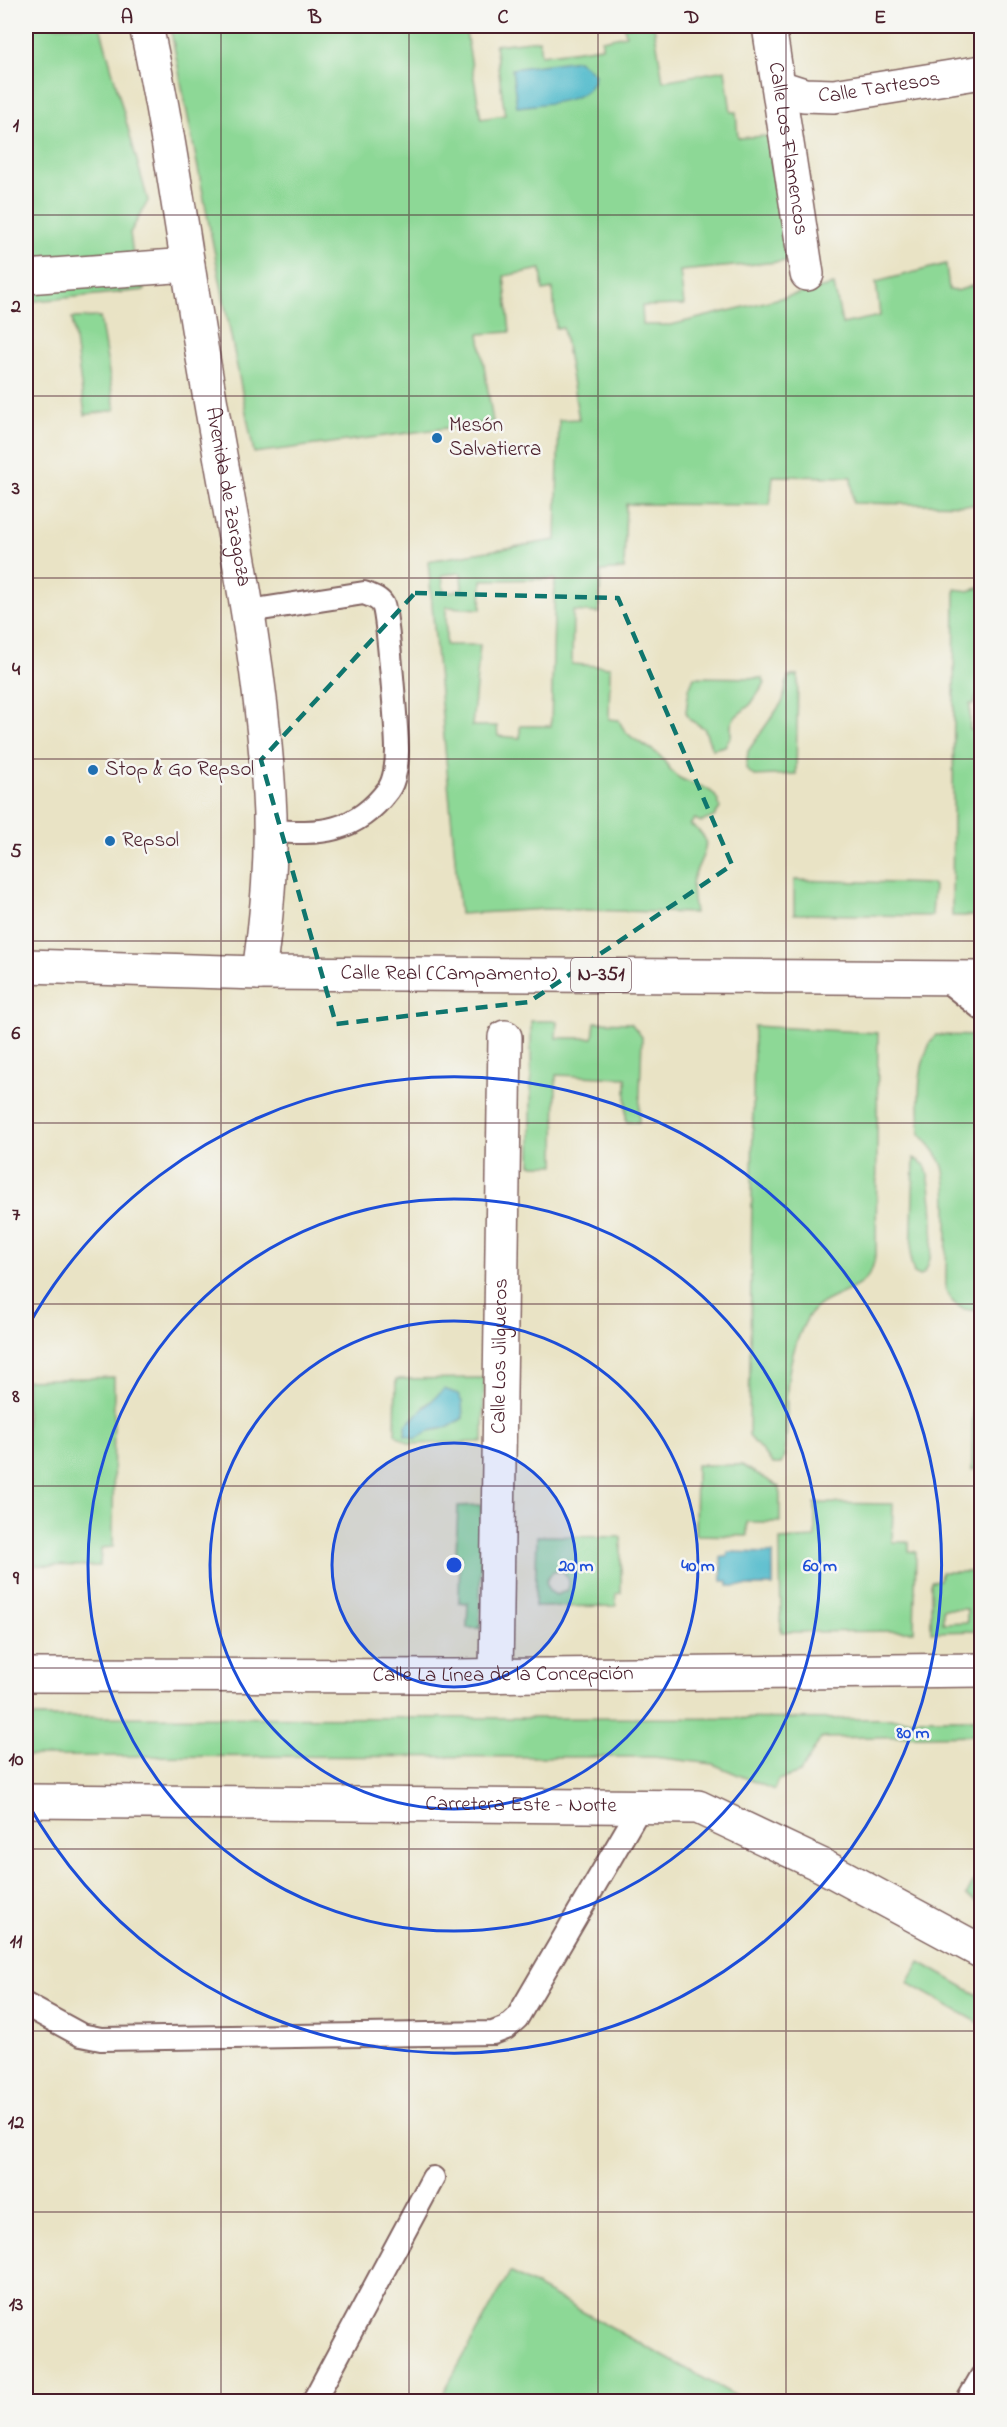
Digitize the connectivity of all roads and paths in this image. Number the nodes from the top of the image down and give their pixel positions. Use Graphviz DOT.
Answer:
graph roads {
  1 [pos="147,26"];
  2 [pos="769,26"];
  3 [pos="981,72"];
  4 [pos="779,87"];
  5 [pos="189,265"];
  6 [pos="807,274"];
  7 [pos="26,277"];
  8 [pos="249,611"];
  9 [pos="270,831"];
  10 [pos="26,966"];
  11 [pos="259,973"];
  12 [pos="943,978"];
  13 [pos="981,978"];
  14 [pos="981,1009"];
  15 [pos="505,1037"];
  16 [pos="981,1670"];
  17 [pos="26,1675"];
  18 [pos="496,1676"];
  19 [pos="26,1801"];
  20 [pos="642,1804"];
  21 [pos="981,1952"];
  22 [pos="26,2005"];
  23 [pos="434,2178"];
  24 [pos="981,2376"];
  25 [pos="313,2402"];
  26 [pos="967,2402"];
  1 -- 5 [label="main road, Avenida de Zaragoza"];
  2 -- 4 [label="main road, Calle Los Flamencos"];
  3 -- 4 [label="main road, Calle Tartesos"];
  4 -- 6 [label="main road, Calle Los Flamencos"];
  5 -- 7 [label="main road"];
  5 -- 8 [label="main road, Avenida de Zaragoza"];
  8 -- 9 [label="main road, Avenida de Zaragoza"];
  8 -- 9 [label="lane"];
  9 -- 11 [label="main road, Avenida de Zaragoza"];
  10 -- 11 [label="main road, Calle Real (Campamento) / N-351"];
  11 -- 12 [label="main road, Calle Real (Campamento) / N-351"];
  12 -- 13 [label="main road, Calle Real (Campamento) / N-351"];
  12 -- 14 [label="lane"];
  15 -- 18 [label="main road, Calle Los Jilgueros"];
  16 -- 18 [label="main road, Calle La Línea de la Concepción"];
  17 -- 18 [label="main road, Calle La Línea de la Concepción"];
  19 -- 20 [label="main road, Carretera Este - Norte"];
  20 -- 21 [label="main road, Carretera Este - Norte"];
  20 -- 22 [label="lane"];
  23 -- 25 [label="lane"];
  24 -- 26 [label="lane"];
}
